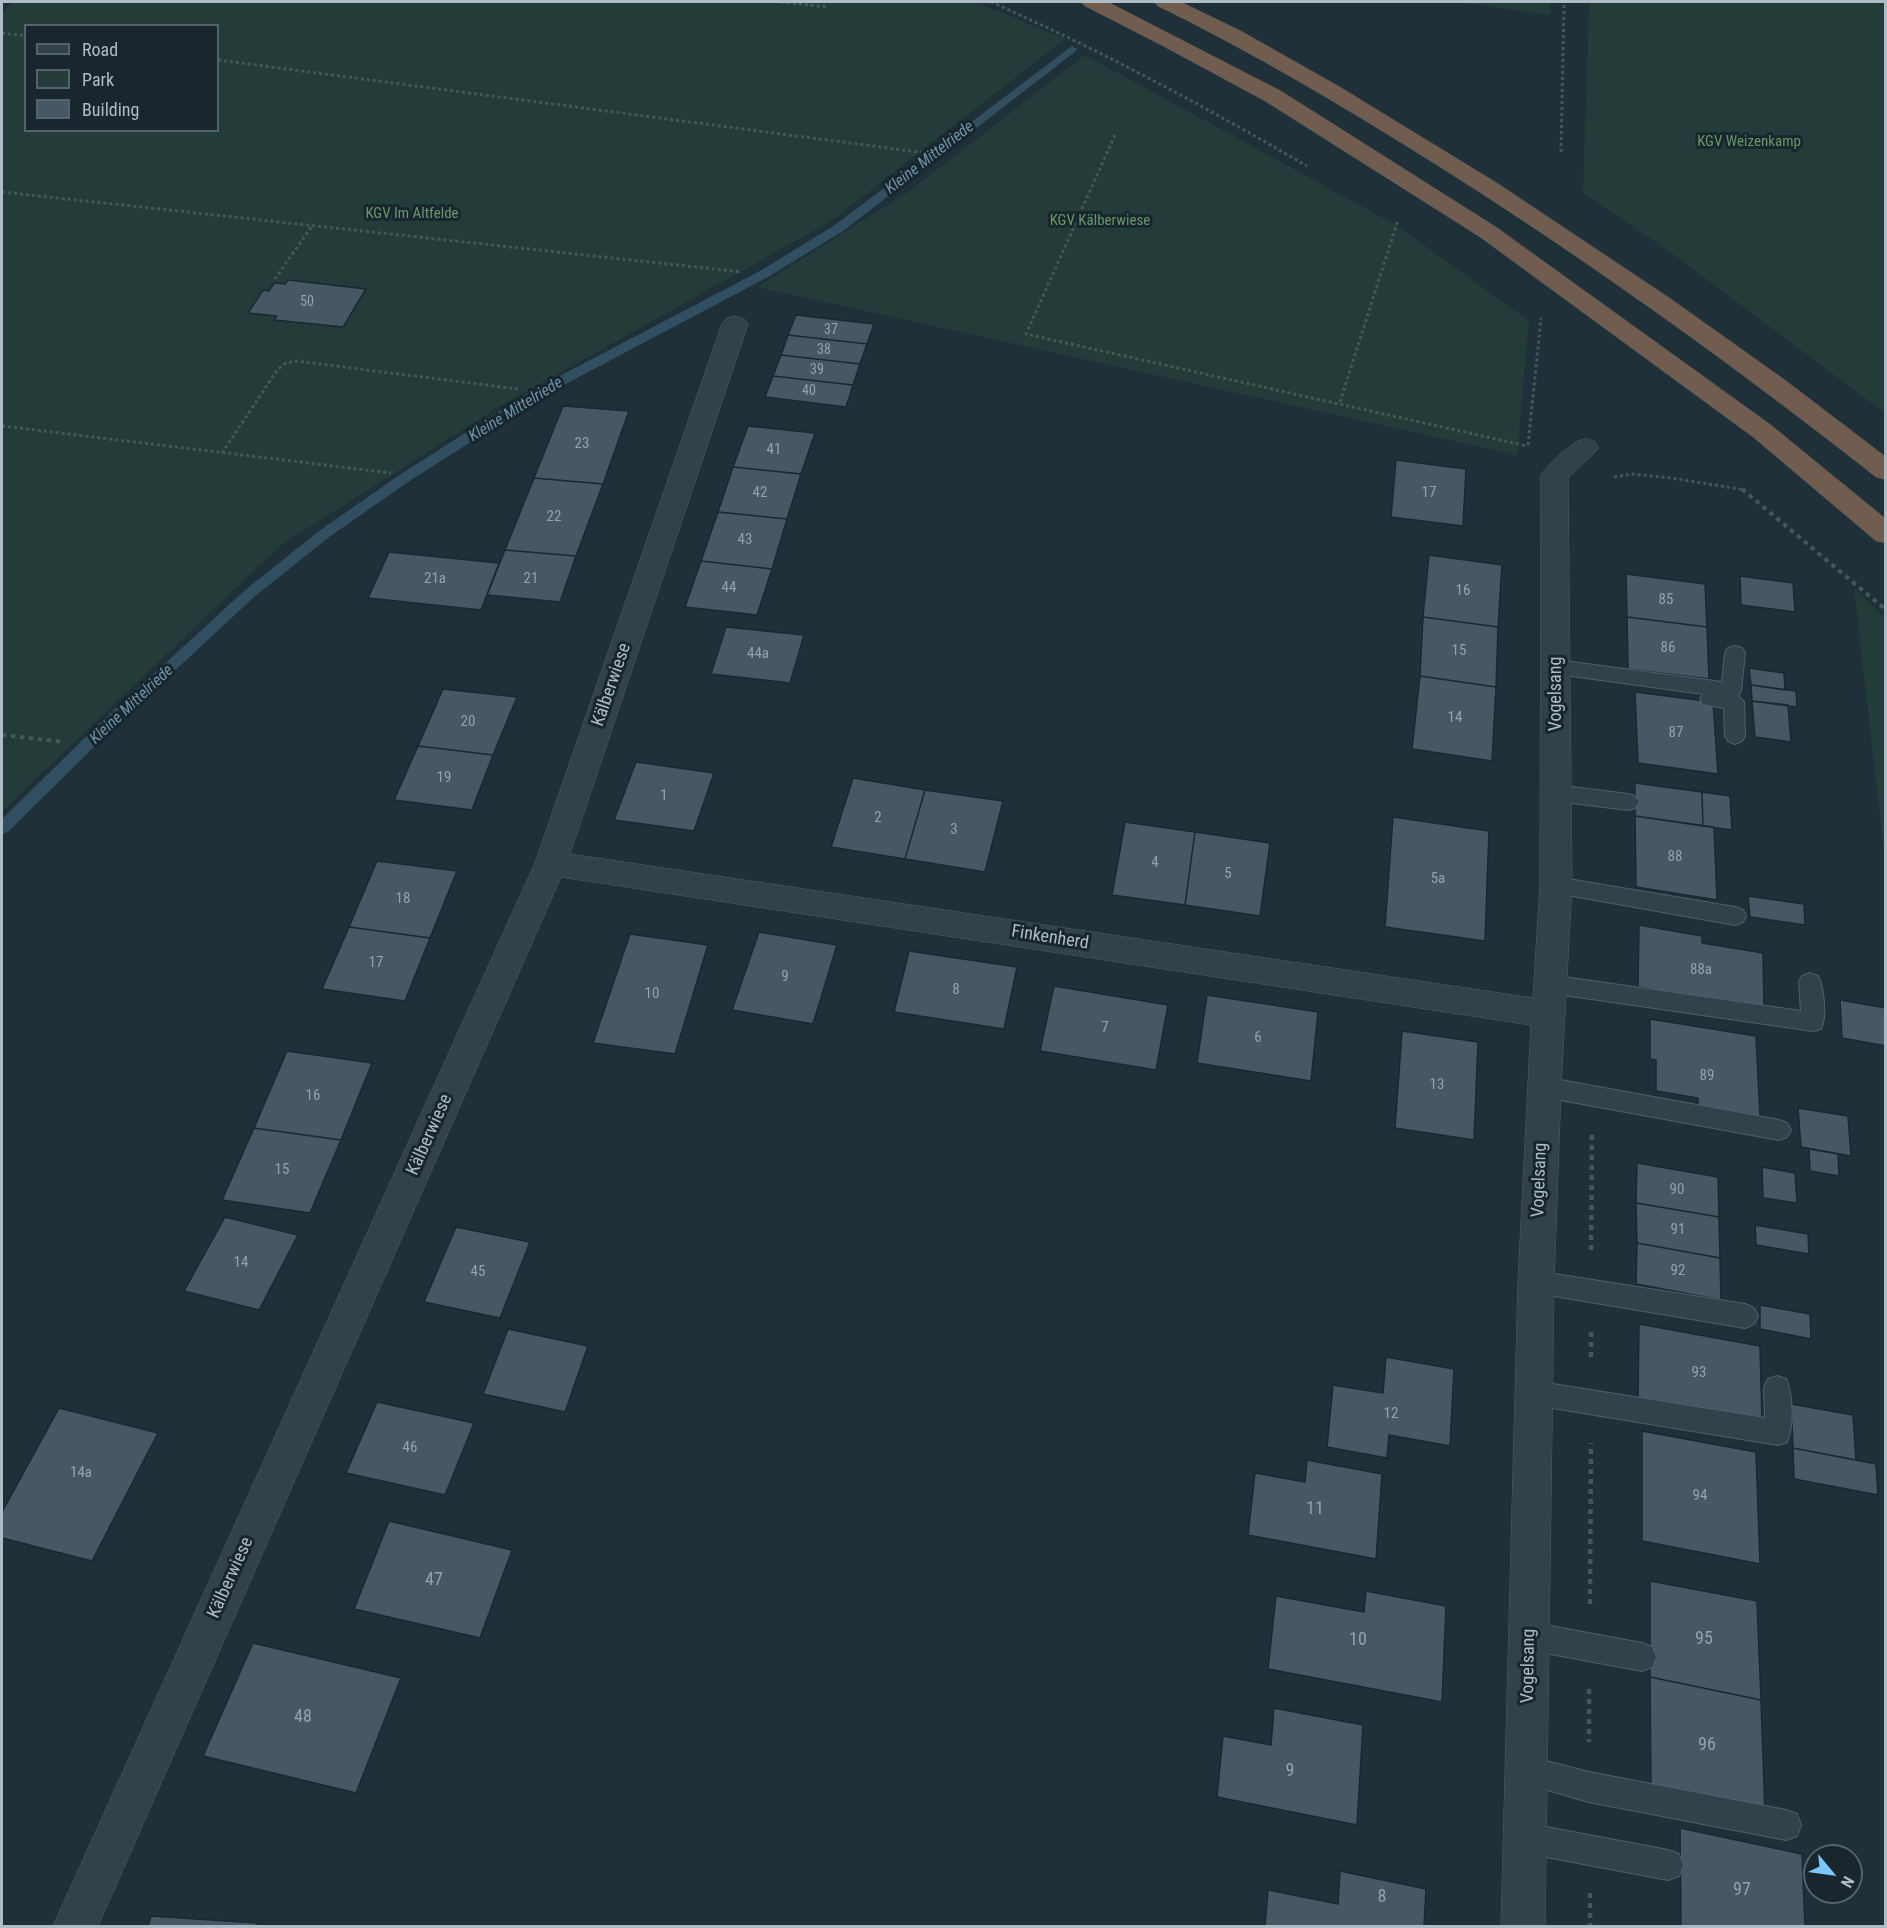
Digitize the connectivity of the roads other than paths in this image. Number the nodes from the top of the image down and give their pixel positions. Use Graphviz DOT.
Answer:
graph roads {
  1 [pos="1092,2"];
  2 [pos="1165,2"];
  3 [pos="735,324"];
  4 [pos="1586,448"];
  5 [pos="1886,471"];
  6 [pos="1886,534"];
  7 [pos="1735,653"];
  8 [pos="1557,673"];
  9 [pos="1735,736"];
  10 [pos="1556,793"];
  11 [pos="1628,802"];
  12 [pos="551,862"];
  13 [pos="1556,885"];
  14 [pos="1735,916"];
  15 [pos="1810,982"];
  16 [pos="1549,999"];
  17 [pos="1544,1087"];
  18 [pos="1779,1130"];
  19 [pos="1536,1282"];
  20 [pos="1745,1316"];
  21 [pos="1777,1388"];
  22 [pos="1534,1393"];
  23 [pos="1529,1636"];
  24 [pos="1642,1657"];
  25 [pos="1526,1771"];
  26 [pos="1786,1825"];
  27 [pos="1525,1838"];
  28 [pos="1668,1865"];
  29 [pos="75,1926"];
  30 [pos="1523,1926"];
  1 -- 6 [label="highway"];
  2 -- 5 [label="highway"];
  3 -- 12 [label="street, Kälberwiese"];
  4 -- 8 [label="street, Vogelsang"];
  7 -- 8 [label="lane"];
  8 -- 9 [label="lane"];
  8 -- 10 [label="street, Vogelsang"];
  10 -- 11 [label="lane"];
  10 -- 13 [label="street, Vogelsang"];
  12 -- 16 [label="street, Finkenherd"];
  12 -- 29 [label="street, Kälberwiese"];
  13 -- 14 [label="lane"];
  13 -- 16 [label="street, Vogelsang"];
  15 -- 16 [label="lane"];
  16 -- 17 [label="street, Vogelsang"];
  17 -- 18 [label="lane"];
  17 -- 19 [label="street, Vogelsang"];
  19 -- 20 [label="lane"];
  19 -- 22 [label="street, Vogelsang"];
  21 -- 22 [label="lane"];
  22 -- 23 [label="street, Vogelsang"];
  23 -- 24 [label="lane"];
  23 -- 25 [label="street, Vogelsang"];
  25 -- 26 [label="lane"];
  25 -- 27 [label="street, Vogelsang"];
  27 -- 28 [label="lane"];
  27 -- 30 [label="street, Vogelsang"];
}
